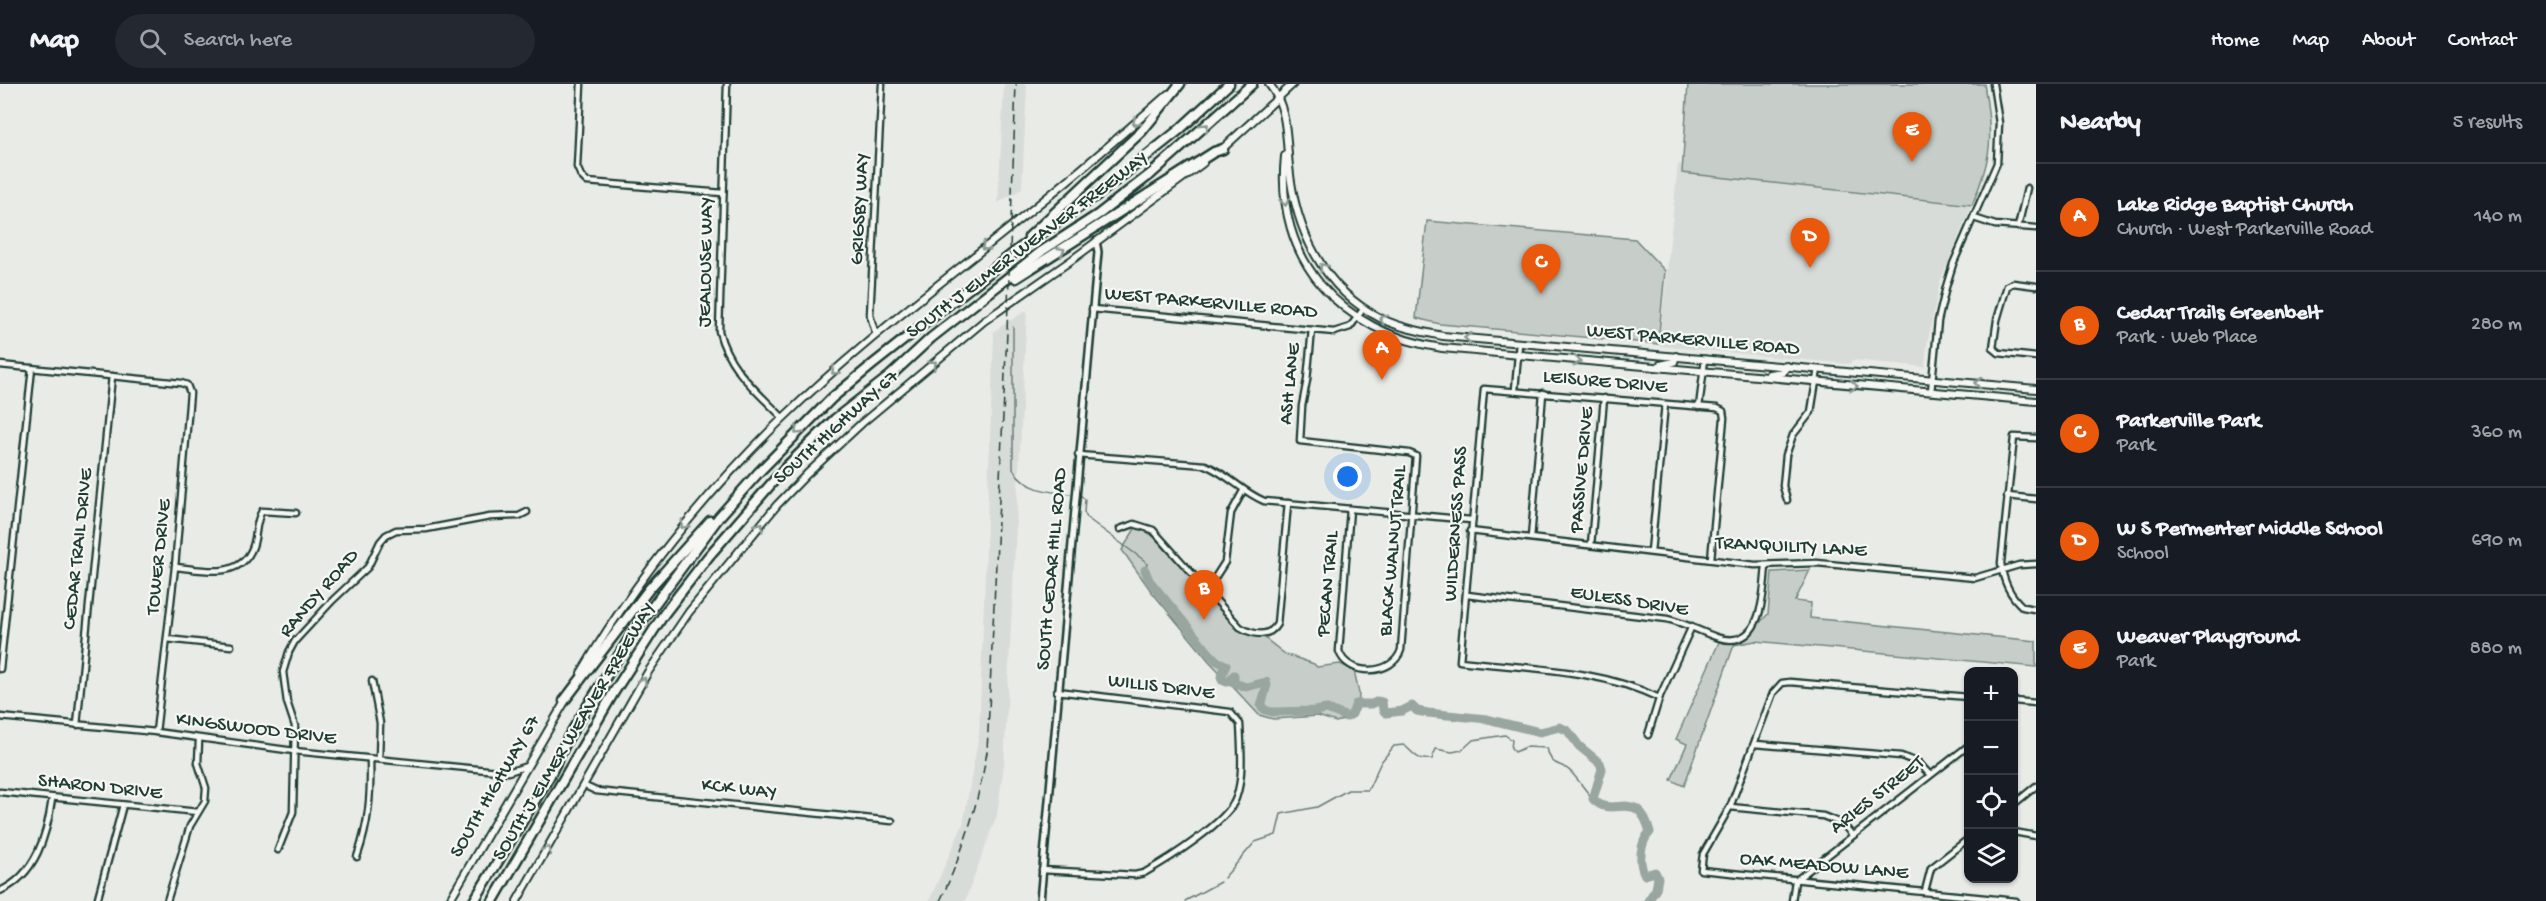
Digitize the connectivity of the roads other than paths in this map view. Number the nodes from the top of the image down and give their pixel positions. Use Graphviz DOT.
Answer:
graph roads {
  1 [pos="581,84"];
  2 [pos="727,84"];
  3 [pos="882,84"];
  4 [pos="1180,84"];
  5 [pos="1229,84"];
  6 [pos="1252,84"];
  7 [pos="1269,84"];
  8 [pos="1293,84"];
  9 [pos="1993,84"];
  10 [pos="1278,98"];
  11 [pos="1287,143"];
  12 [pos="1223,149"];
  13 [pos="2027,188"];
  14 [pos="723,193"];
  15 [pos="1974,218"];
  16 [pos="2018,227"];
  17 [pos="2036,228"];
  18 [pos="1095,241"];
  19 [pos="1020,248"];
  20 [pos="2036,286"];
  21 [pos="992,290"];
  22 [pos="1364,308"];
  23 [pos="1092,309"];
  24 [pos="1357,318"];
  25 [pos="1312,330"];
  26 [pos="876,335"];
  27 [pos="1443,336"];
  28 [pos="1519,343"];
  29 [pos="1442,348"];
  30 [pos="1518,355"];
  31 [pos="1676,356"];
  32 [pos="2036,357"];
  33 [pos="1705,359"];
  34 [pos="0,364"];
  35 [pos="1632,366"];
  36 [pos="1787,366"];
  37 [pos="32,368"];
  38 [pos="1818,369"];
  39 [pos="1703,372"];
  40 [pos="1739,375"];
  41 [pos="112,376"];
  42 [pos="1932,379"];
  43 [pos="1817,382"];
  44 [pos="1484,389"];
  45 [pos="2036,389"];
  46 [pos="1515,390"];
  47 [pos="1931,392"];
  48 [pos="1543,393"];
  49 [pos="1604,398"];
  50 [pos="2036,401"];
  51 [pos="1665,404"];
  52 [pos="1699,407"];
  53 [pos="783,418"];
  54 [pos="2036,438"];
  55 [pos="1078,455"];
  56 [pos="1416,456"];
  57 [pos="1243,491"];
  58 [pos="2007,496"];
  59 [pos="2036,499"];
  60 [pos="1787,500"];
  61 [pos="1288,503"];
  62 [pos="1350,509"];
  63 [pos="527,512"];
  64 [pos="296,513"];
  65 [pos="1412,514"];
  66 [pos="719,517"];
  67 [pos="1471,520"];
  68 [pos="1120,529"];
  69 [pos="1470,531"];
  70 [pos="1531,538"];
  71 [pos="1591,546"];
  72 [pos="1651,552"];
  73 [pos="1711,559"];
  74 [pos="2036,564"];
  75 [pos="1766,566"];
  76 [pos="175,567"];
  77 [pos="2002,571"];
  78 [pos="1207,590"];
  79 [pos="1467,595"];
  80 [pos="2034,609"];
  81 [pos="1692,626"];
  82 [pos="167,639"];
  83 [pos="231,646"];
  84 [pos="1343,660"];
  85 [pos="0,669"];
  86 [pos="372,681"];
  87 [pos="1057,691"];
  88 [pos="1964,697"];
  89 [pos="1659,698"];
  90 [pos="564,701"];
  91 [pos="2018,701"];
  92 [pos="2036,703"];
  93 [pos="0,717"];
  94 [pos="76,725"];
  95 [pos="156,732"];
  96 [pos="1648,735"];
  97 [pos="199,740"];
  98 [pos="1755,744"];
  99 [pos="1964,749"];
  100 [pos="294,752"];
  101 [pos="370,759"];
  102 [pos="379,759"];
  103 [pos="528,766"];
  104 [pos="508,772"];
  105 [pos="1930,775"];
  106 [pos="518,783"];
  107 [pos="585,786"];
  108 [pos="2036,786"];
  109 [pos="0,792"];
  110 [pos="52,799"];
  111 [pos="2018,800"];
  112 [pos="123,805"];
  113 [pos="1730,807"];
  114 [pos="198,812"];
  115 [pos="892,821"];
  116 [pos="2018,833"];
  117 [pos="1852,835"];
  118 [pos="2036,836"];
  119 [pos="1964,843"];
  120 [pos="278,850"];
  121 [pos="357,857"];
  122 [pos="1042,870"];
  123 [pos="1795,881"];
  124 [pos="0,891"];
  125 [pos="1925,891"];
  126 [pos="97,901"];
  127 [pos="167,901"];
  128 [pos="449,901"];
  129 [pos="474,901"];
  130 [pos="493,901"];
  131 [pos="517,901"];
  132 [pos="1040,901"];
  133 [pos="1792,901"];
  134 [pos="2016,901"];
  1 -- 14 [label="street"];
  2 -- 14 [label="street, JEALOUSE WAY"];
  3 -- 26 [label="street, GRIGSBY WAY"];
  4 -- 19 [label="highway"];
  4 -- 26 [label="main road, SOUTH HIGHWAY 67, one-way"];
  5 -- 19 [label="highway, SOUTH J ELMER WEAVER FREEWAY"];
  21 -- 6 [label="highway, SOUTH J ELMER WEAVER FREEWAY, one-way"];
  7 -- 10 [label="main road"];
  8 -- 10 [label="main road, SOUTH HIGHWAY 67"];
  9 -- 15 [label="street"];
  10 -- 11 [label="main road"];
  10 -- 12 [label="main road, SOUTH HIGHWAY 67"];
  22 -- 11 [label="main road, one-way"];
  11 -- 24 [label="main road, one-way"];
  12 -- 18 [label="main road, SOUTH HIGHWAY 67"];
  21 -- 12 [label="highway, one-way"];
  13 -- 16 [label="street"];
  14 -- 53 [label="street, JEALOUSE WAY"];
  15 -- 16 [label="street"];
  15 -- 42 [label="street"];
  16 -- 17 [label="street"];
  18 -- 23 [label="street, SOUTH CEDAR HILL ROAD"];
  107 -- 18 [label="main road, SOUTH HIGHWAY 67, one-way"];
  19 -- 66 [label="highway, SOUTH J ELMER WEAVER FREEWAY, one-way"];
  20 -- 32 [label="street"];
  21 -- 130 [label="highway, SOUTH J ELMER WEAVER FREEWAY"];
  22 -- 24 [label="street, WEST PARKERVILLE ROAD"];
  27 -- 22 [label="main road, WEST PARKERVILLE ROAD, one-way"];
  23 -- 25 [label="street, WEST PARKERVILLE ROAD"];
  23 -- 55 [label="street, SOUTH CEDAR HILL ROAD"];
  24 -- 25 [label="street, WEST PARKERVILLE ROAD"];
  24 -- 29 [label="main road, WEST PARKERVILLE ROAD"];
  25 -- 56 [label="street, ASH LANE"];
  26 -- 53 [label="main road, SOUTH HIGHWAY 67, one-way"];
  28 -- 27 [label="main road, WEST PARKERVILLE ROAD, one-way"];
  27 -- 29 [label="main road"];
  28 -- 30 [label="street"];
  28 -- 31 [label="main road, WEST PARKERVILLE ROAD"];
  29 -- 30 [label="main road, WEST PARKERVILLE ROAD"];
  30 -- 35 [label="main road, WEST PARKERVILLE ROAD, one-way"];
  30 -- 46 [label="street"];
  31 -- 33 [label="main road, WEST PARKERVILLE ROAD"];
  31 -- 35 [label="main road"];
  33 -- 36 [label="main road, WEST PARKERVILLE ROAD"];
  33 -- 39 [label="street"];
  34 -- 37 [label="street"];
  35 -- 39 [label="main road, WEST PARKERVILLE ROAD"];
  36 -- 38 [label="main road, WEST PARKERVILLE ROAD"];
  36 -- 40 [label="main road"];
  37 -- 41 [label="street"];
  37 -- 85 [label="street"];
  38 -- 42 [label="main road, WEST PARKERVILLE ROAD"];
  38 -- 43 [label="street"];
  39 -- 40 [label="main road, WEST PARKERVILLE ROAD"];
  39 -- 52 [label="street"];
  40 -- 43 [label="main road, WEST PARKERVILLE ROAD"];
  41 -- 76 [label="street, TOWER DRIVE"];
  41 -- 94 [label="street, CEDAR TRAIL DRIVE"];
  45 -- 42 [label="main road, WEST PARKERVILLE ROAD, one-way"];
  42 -- 47 [label="street"];
  43 -- 47 [label="main road, WEST PARKERVILLE ROAD, one-way"];
  43 -- 60 [label="street"];
  44 -- 46 [label="street, LEISURE DRIVE"];
  44 -- 67 [label="street, WILDERNESS PASS"];
  46 -- 48 [label="street, LEISURE DRIVE"];
  47 -- 50 [label="main road, WEST PARKERVILLE ROAD"];
  48 -- 49 [label="street, LEISURE DRIVE"];
  48 -- 70 [label="street"];
  49 -- 51 [label="street, LEISURE DRIVE"];
  49 -- 71 [label="street, PASSIVE DRIVE"];
  51 -- 52 [label="street, LEISURE DRIVE"];
  51 -- 72 [label="street"];
  52 -- 73 [label="street, LEISURE DRIVE"];
  53 -- 90 [label="main road, SOUTH HIGHWAY 67, one-way"];
  54 -- 58 [label="street"];
  55 -- 57 [label="street"];
  55 -- 87 [label="street, SOUTH CEDAR HILL ROAD"];
  56 -- 65 [label="street, BLACK WALNUT TRAIL"];
  57 -- 61 [label="street"];
  57 -- 78 [label="street"];
  58 -- 59 [label="street"];
  58 -- 77 [label="street"];
  61 -- 62 [label="street"];
  61 -- 78 [label="street"];
  62 -- 65 [label="street"];
  62 -- 84 [label="street, PECAN TRAIL"];
  63 -- 100 [label="street, RANDY ROAD"];
  64 -- 76 [label="street"];
  65 -- 67 [label="street"];
  65 -- 84 [label="street, BLACK WALNUT TRAIL"];
  66 -- 90 [label="highway"];
  66 -- 129 [label="highway, SOUTH J ELMER WEAVER FREEWAY"];
  67 -- 69 [label="street, WILDERNESS PASS"];
  68 -- 78 [label="street"];
  69 -- 70 [label="street, TRANQUILITY LANE"];
  69 -- 79 [label="street, WILDERNESS PASS"];
  70 -- 71 [label="street, TRANQUILITY LANE"];
  71 -- 72 [label="street, TRANQUILITY LANE"];
  72 -- 73 [label="street, TRANQUILITY LANE"];
  73 -- 75 [label="street, TRANQUILITY LANE"];
  74 -- 77 [label="street, TRANQUILITY LANE"];
  75 -- 77 [label="street, TRANQUILITY LANE"];
  75 -- 81 [label="street, EULESS DRIVE"];
  76 -- 82 [label="street, TOWER DRIVE"];
  77 -- 80 [label="street"];
  79 -- 81 [label="street, EULESS DRIVE"];
  79 -- 89 [label="street, WILDERNESS PASS"];
  81 -- 89 [label="street"];
  82 -- 83 [label="street"];
  82 -- 95 [label="street, TOWER DRIVE"];
  86 -- 102 [label="street"];
  87 -- 122 [label="street, SOUTH CEDAR HILL ROAD"];
  87 -- 122 [label="street, WILLIS DRIVE"];
  88 -- 98 [label="street"];
  89 -- 96 [label="street"];
  90 -- 103 [label="main road, SOUTH HIGHWAY 67"];
  91 -- 92 [label="street"];
  93 -- 94 [label="street, KINGSWOOD DRIVE"];
  94 -- 95 [label="street, KINGSWOOD DRIVE"];
  95 -- 97 [label="street, KINGSWOOD DRIVE"];
  97 -- 100 [label="street, KINGSWOOD DRIVE"];
  97 -- 114 [label="street"];
  98 -- 105 [label="street"];
  98 -- 113 [label="street"];
  99 -- 105 [label="street, ARIES STREET"];
  100 -- 101 [label="street, KINGSWOOD DRIVE"];
  100 -- 120 [label="street, RANDY ROAD"];
  101 -- 102 [label="street, KINGSWOOD DRIVE"];
  101 -- 121 [label="street"];
  102 -- 104 [label="street, KINGSWOOD DRIVE"];
  103 -- 104 [label="street, KINGSWOOD DRIVE"];
  103 -- 106 [label="main road, SOUTH HIGHWAY 67"];
  104 -- 106 [label="street"];
  105 -- 117 [label="street, ARIES STREET"];
  106 -- 128 [label="main road, SOUTH HIGHWAY 67"];
  107 -- 115 [label="street, KCK WAY"];
  131 -- 107 [label="main road, SOUTH HIGHWAY 67, one-way"];
  108 -- 111 [label="street"];
  109 -- 110 [label="street, SHARON DRIVE"];
  110 -- 112 [label="street, SHARON DRIVE"];
  110 -- 124 [label="street"];
  112 -- 114 [label="street, SHARON DRIVE"];
  112 -- 126 [label="street"];
  113 -- 117 [label="street"];
  113 -- 123 [label="street, OAK MEADOW LANE"];
  114 -- 127 [label="street"];
  116 -- 118 [label="street"];
  117 -- 123 [label="street, ARIES STREET"];
  119 -- 125 [label="street"];
  122 -- 132 [label="street, SOUTH CEDAR HILL ROAD"];
  123 -- 125 [label="street, OAK MEADOW LANE"];
  123 -- 133 [label="street"];
  125 -- 134 [label="street, OAK MEADOW LANE"];
}
